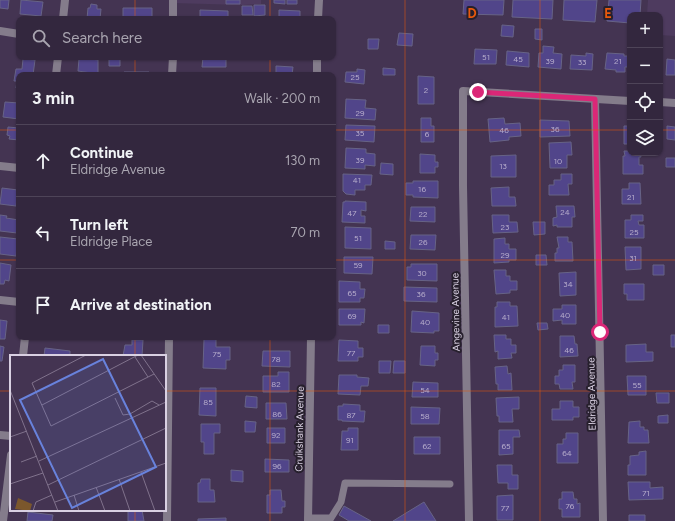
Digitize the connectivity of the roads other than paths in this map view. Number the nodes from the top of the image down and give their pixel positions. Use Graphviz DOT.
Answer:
graph roads {
  1 [pos="65,0"];
  2 [pos="173,0"];
  3 [pos="319,0"];
  4 [pos="63,16"];
  5 [pos="173,16"];
  6 [pos="318,16"];
  7 [pos="0,32"];
  8 [pos="16,34"];
  9 [pos="58,60"];
  10 [pos="173,60"];
  11 [pos="317,60"];
  12 [pos="56,72"];
  13 [pos="172,72"];
  14 [pos="317,72"];
  15 [pos="595,99"];
  16 [pos="627,101"];
  17 [pos="663,102"];
  18 [pos="675,103"];
  19 [pos="0,166"];
  20 [pos="16,168"];
  21 [pos="0,300"];
  22 [pos="16,302"];
  23 [pos="25,340"];
  24 [pos="169,340"];
  25 [pos="311,340"];
  26 [pos="23,355"];
  27 [pos="0,435"];
  28 [pos="10,436"];
  29 [pos="10,463"];
  30 [pos="450,484"];
  31 [pos="308,519"];
  32 [pos="332,520"];
  33 [pos="3,521"];
  34 [pos="167,521"];
  35 [pos="469,521"];
  36 [pos="603,521"];
  1 -- 4 [label="street"];
  2 -- 5 [label="street"];
  3 -- 6 [label="street"];
  7 -- 8 [label="street"];
  9 -- 12 [label="street"];
  10 -- 13 [label="street"];
  11 -- 14 [label="street"];
  15 -- 16 [label="street"];
  15 -- 35 [label="street, Angevine Avenue"];
  15 -- 36 [label="street, Eldridge Avenue"];
  17 -- 18 [label="street"];
  19 -- 20 [label="street"];
  21 -- 22 [label="street"];
  23 -- 26 [label="street"];
  24 -- 34 [label="street"];
  25 -- 31 [label="street, Cruikshank Avenue"];
  27 -- 28 [label="street"];
  29 -- 33 [label="street"];
  30 -- 32 [label="lane"];
  31 -- 32 [label="lane"];
}
